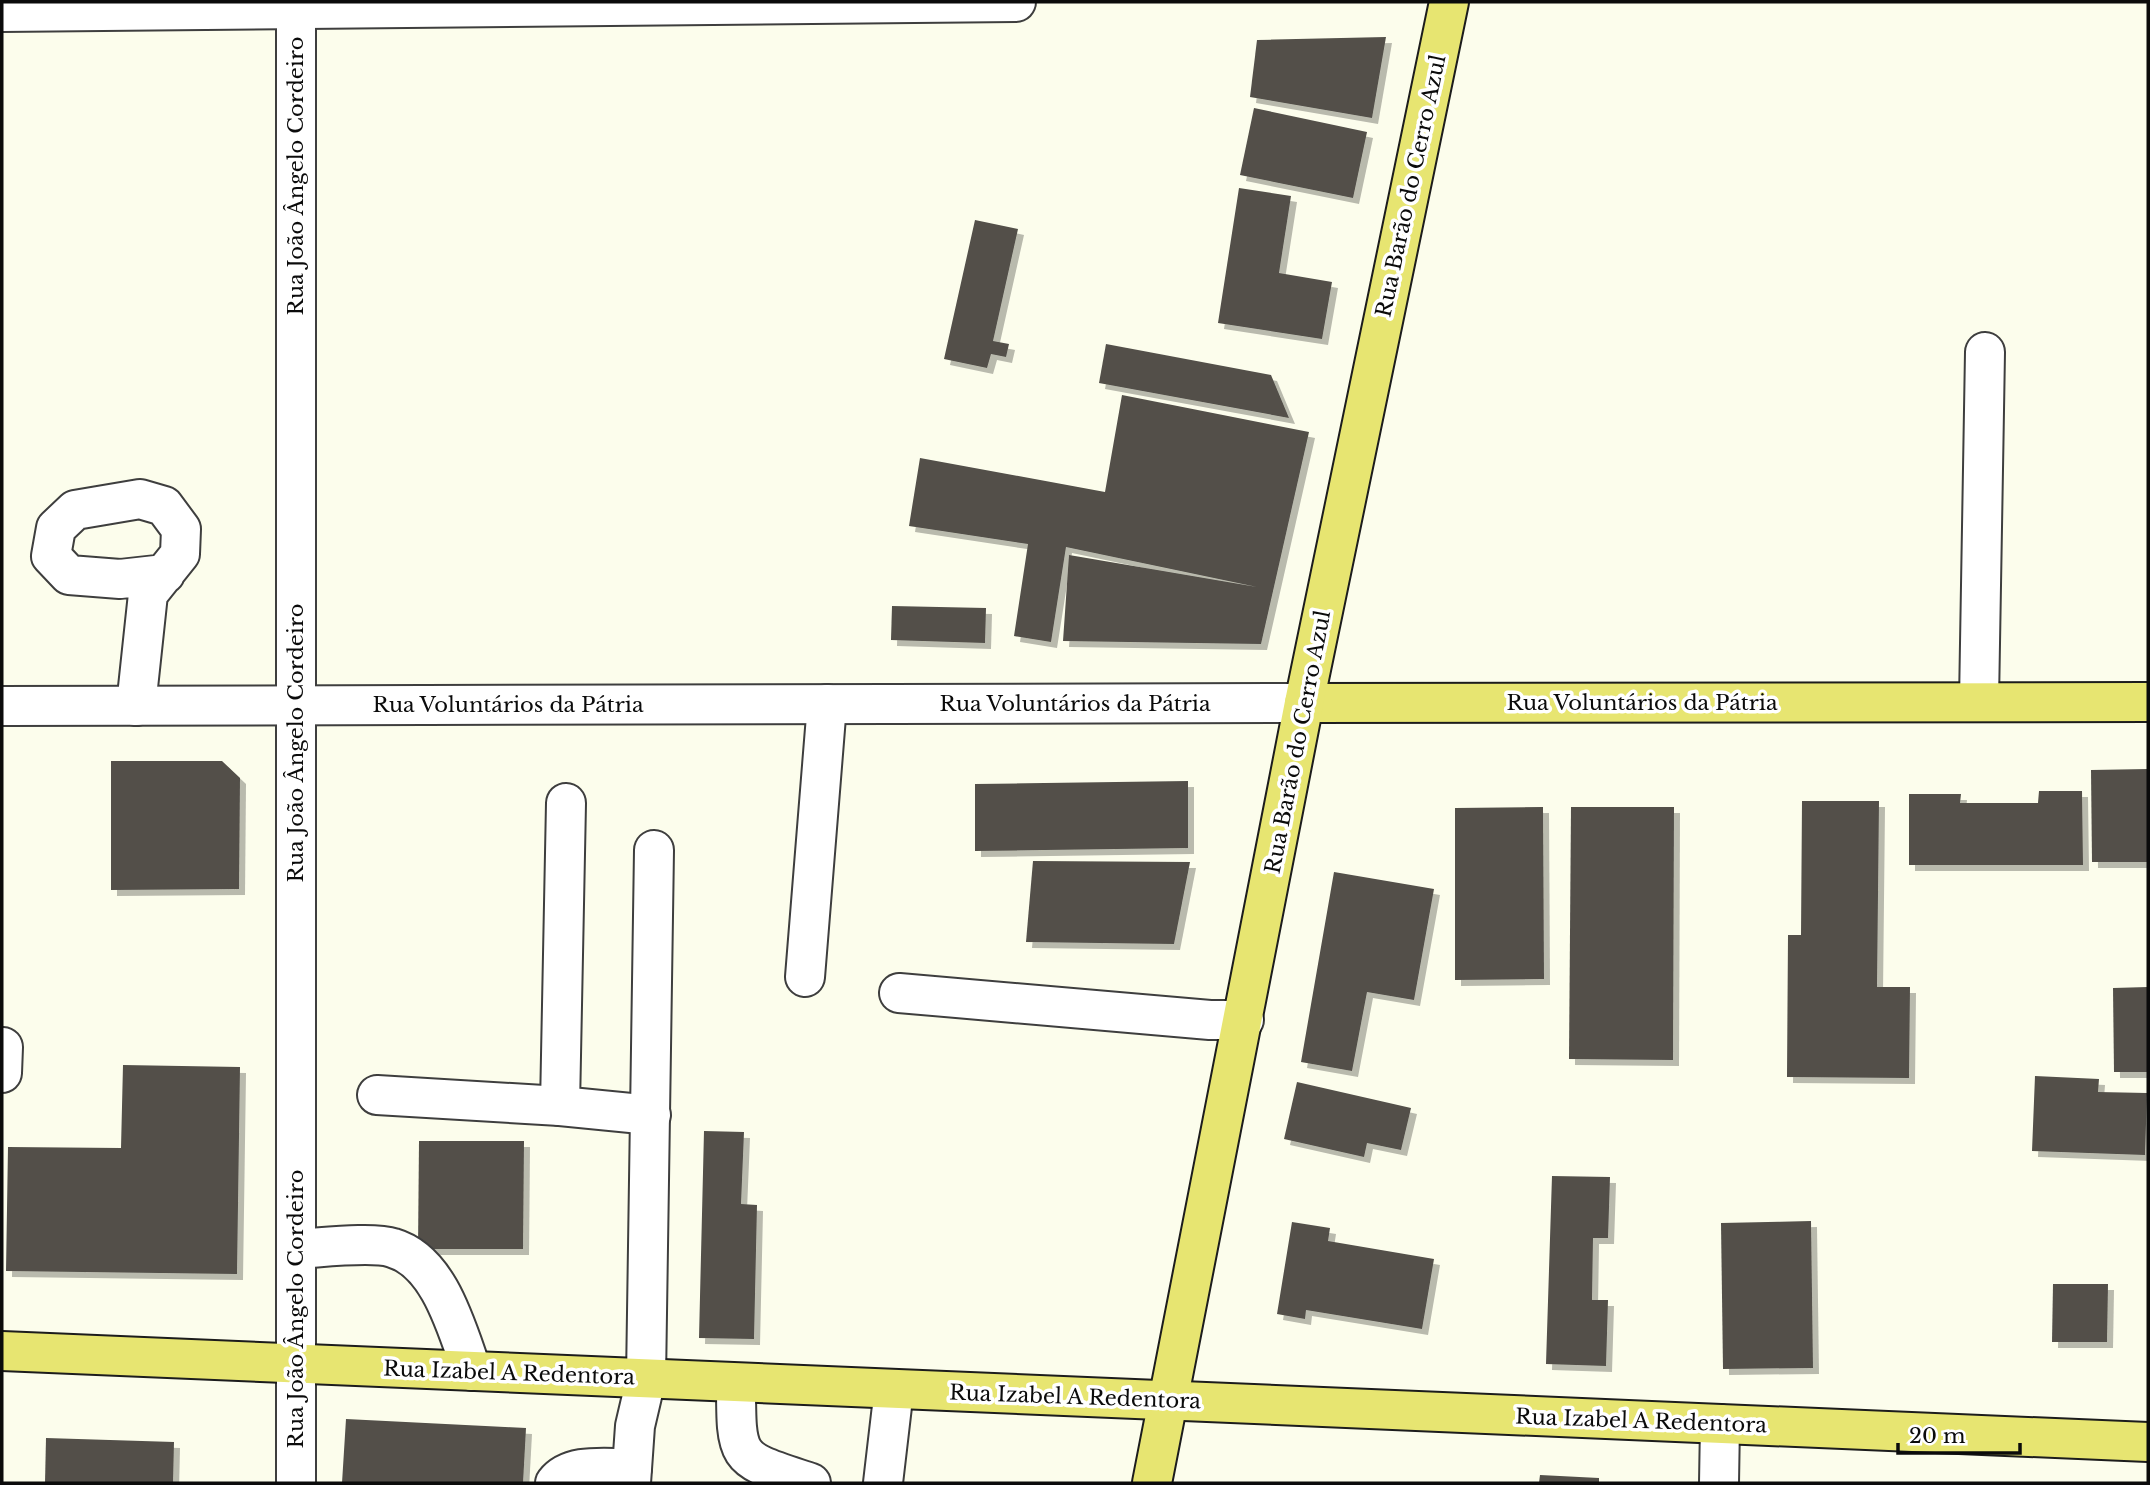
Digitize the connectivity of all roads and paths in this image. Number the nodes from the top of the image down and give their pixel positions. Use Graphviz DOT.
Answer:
graph roads {
  1 [pos="890,2"];
  2 [pos="1016,2"];
  3 [pos="1450,2"];
  4 [pos="296,6"];
  5 [pos="2,12"];
  6 [pos="1985,352"];
  7 [pos="164,574"];
  8 [pos="1979,702"];
  9 [pos="2148,702"];
  10 [pos="1304,703"];
  11 [pos="827,704"];
  12 [pos="296,705"];
  13 [pos="2,706"];
  14 [pos="136,706"];
  15 [pos="566,803"];
  16 [pos="654,850"];
  17 [pos="805,977"];
  18 [pos="900,993"];
  19 [pos="1244,1020"];
  20 [pos="3,1047"];
  21 [pos="2,1073"];
  22 [pos="377,1095"];
  23 [pos="561,1106"];
  24 [pos="650,1115"];
  25 [pos="296,1249"];
  26 [pos="2,1351"];
  27 [pos="296,1363"];
  28 [pos="472,1371"];
  29 [pos="646,1379"];
  30 [pos="736,1383"];
  31 [pos="894,1389"];
  32 [pos="1169,1401"];
  33 [pos="1720,1424"];
  34 [pos="2148,1443"];
  35 [pos="632,1476"];
  36 [pos="296,1483"];
  37 [pos="555,1483"];
  38 [pos="811,1483"];
  39 [pos="883,1483"];
  40 [pos="1152,1483"];
  41 [pos="1719,1483"];
  1 -- 2 [label="street"];
  1 -- 4 [label="street"];
  3 -- 10 [label="main road, Rua Barão do Cerro Azul"];
  4 -- 5 [label="street"];
  4 -- 12 [label="street, Rua João Ângelo Cordeiro"];
  6 -- 8 [label="street"];
  7 -- 14 [label="street"];
  8 -- 9 [label="main road, Rua Voluntários da Pátria"];
  8 -- 10 [label="main road, Rua Voluntários da Pátria"];
  10 -- 11 [label="street, Rua Voluntários da Pátria"];
  10 -- 19 [label="main road, Rua Barão do Cerro Azul"];
  11 -- 12 [label="street, Rua Voluntários da Pátria"];
  11 -- 17 [label="street"];
  12 -- 14 [label="street, Rua Voluntários da Pátria"];
  12 -- 25 [label="street, Rua João Ângelo Cordeiro"];
  13 -- 14 [label="street, Rua Voluntários da Pátria"];
  15 -- 23 [label="street"];
  16 -- 24 [label="street"];
  18 -- 19 [label="street"];
  19 -- 32 [label="main road, Rua Barão do Cerro Azul"];
  20 -- 21 [label="street"];
  22 -- 23 [label="street"];
  23 -- 24 [label="street"];
  24 -- 29 [label="street"];
  25 -- 27 [label="street, Rua João Ângelo Cordeiro"];
  25 -- 28 [label="street"];
  26 -- 27 [label="main road, Rua Izabel A Redentora"];
  27 -- 28 [label="main road, Rua Izabel A Redentora"];
  27 -- 36 [label="street, Rua João Ângelo Cordeiro"];
  28 -- 29 [label="main road, Rua Izabel A Redentora"];
  29 -- 30 [label="main road, Rua Izabel A Redentora"];
  29 -- 35 [label="street"];
  30 -- 31 [label="main road, Rua Izabel A Redentora"];
  30 -- 38 [label="street"];
  31 -- 32 [label="main road, Rua Izabel A Redentora"];
  31 -- 39 [label="street"];
  32 -- 33 [label="main road, Rua Izabel A Redentora"];
  32 -- 40 [label="main road, Rua Barão do Cerro Azul"];
  33 -- 34 [label="main road, Rua Izabel A Redentora"];
  33 -- 41 [label="street"];
  35 -- 37 [label="street"];
}
